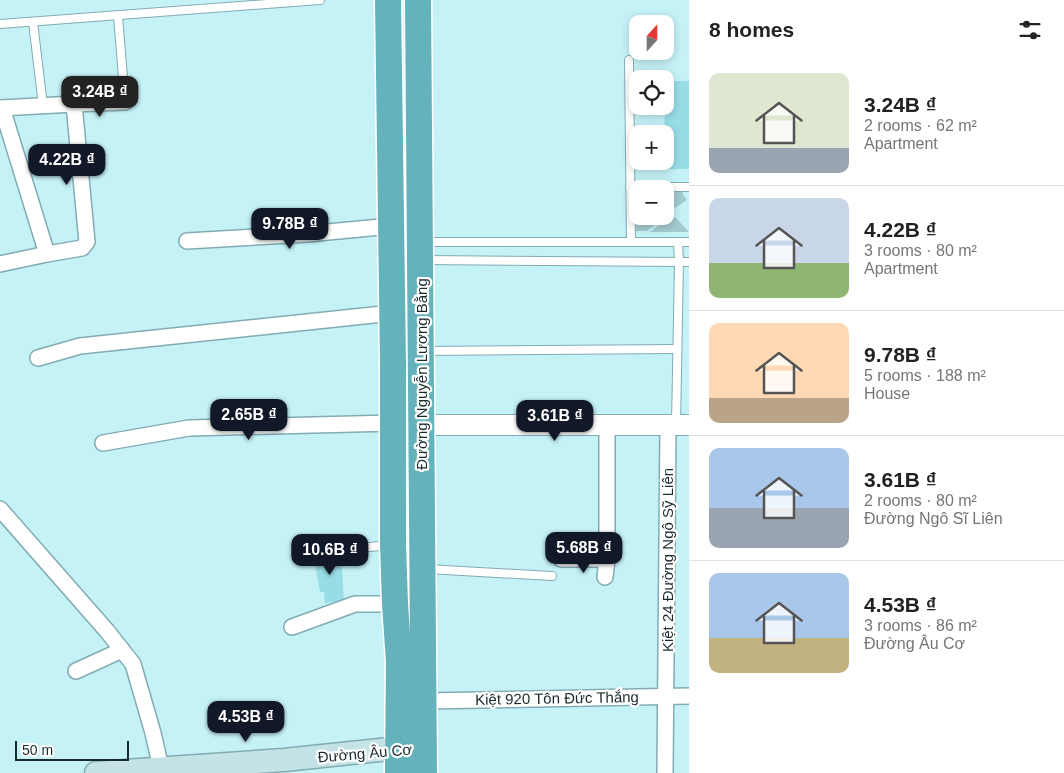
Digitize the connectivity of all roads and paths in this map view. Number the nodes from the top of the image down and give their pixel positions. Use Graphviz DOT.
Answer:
graph roads {
  1 [pos="320,0"];
  2 [pos="388,0"];
  3 [pos="418,0"];
  4 [pos="118,16"];
  5 [pos="33,22"];
  6 [pos="0,24"];
  7 [pos="629,60"];
  8 [pos="125,102"];
  9 [pos="74,104"];
  10 [pos="43,106"];
  11 [pos="1,108"];
  12 [pos="630,180"];
  13 [pos="674,188"];
  14 [pos="689,188"];
  15 [pos="631,225"];
  16 [pos="391,226"];
  17 [pos="187,241"];
  18 [pos="631,242"];
  19 [pos="678,242"];
  20 [pos="689,242"];
  21 [pos="421,252"];
  22 [pos="47,254"];
  23 [pos="391,255"];
  24 [pos="679,262"];
  25 [pos="689,262"];
  26 [pos="0,264"];
  27 [pos="392,313"];
  28 [pos="677,349"];
  29 [pos="420,351"];
  30 [pos="38,358"];
  31 [pos="393,423"];
  32 [pos="421,425"];
  33 [pos="607,425"];
  34 [pos="678,425"];
  35 [pos="102,443"];
  36 [pos="0,509"];
  37 [pos="393,544"];
  38 [pos="323,552"];
  39 [pos="561,558"];
  40 [pos="608,559"];
  41 [pos="422,568"];
  42 [pos="552,576"];
  43 [pos="605,576"];
  44 [pos="395,604"];
  45 [pos="292,627"];
  46 [pos="122,650"];
  47 [pos="76,671"];
  48 [pos="667,696"];
  49 [pos="689,696"];
  50 [pos="424,700"];
  51 [pos="412,761"];
  52 [pos="258,767"];
  53 [pos="161,768"];
  54 [pos="107,773"];
  55 [pos="665,773"];
  1 -- 4 [label="lane"];
  2 -- 16 [label="highway, Đường Nguyễn Lương Bằng"];
  3 -- 21 [label="highway, Đường Nguyễn Lương Bằng"];
  4 -- 5 [label="lane"];
  4 -- 8 [label="lane"];
  5 -- 6 [label="lane"];
  5 -- 10 [label="lane"];
  7 -- 12 [label="lane"];
  8 -- 9 [label="street"];
  9 -- 10 [label="street"];
  9 -- 22 [label="street"];
  10 -- 11 [label="street"];
  11 -- 22 [label="street"];
  13 -- 14 [label="lane"];
  15 -- 18 [label="lane"];
  16 -- 17 [label="street"];
  16 -- 23 [label="highway, Đường Nguyễn Lương Bằng"];
  18 -- 19 [label="lane"];
  18 -- 21 [label="lane"];
  19 -- 20 [label="lane"];
  19 -- 24 [label="lane"];
  21 -- 23 [label="highway"];
  21 -- 24 [label="lane"];
  21 -- 29 [label="highway, Đường Nguyễn Lương Bằng"];
  22 -- 26 [label="street"];
  23 -- 27 [label="highway, Đường Nguyễn Lương Bằng"];
  24 -- 25 [label="lane"];
  24 -- 28 [label="lane"];
  27 -- 30 [label="street"];
  27 -- 31 [label="highway, Đường Nguyễn Lương Bằng"];
  28 -- 29 [label="lane"];
  28 -- 34 [label="lane"];
  29 -- 32 [label="highway, Đường Nguyễn Lương Bằng"];
  31 -- 35 [label="street"];
  31 -- 37 [label="highway, Đường Nguyễn Lương Bằng"];
  32 -- 33 [label="street"];
  32 -- 41 [label="highway, Đường Nguyễn Lương Bằng"];
  33 -- 34 [label="street"];
  33 -- 40 [label="street"];
  34 -- 48 [label="street, Kiệt 24 Đường Ngô Sỹ Liên"];
  36 -- 46 [label="street"];
  37 -- 38 [label="lane"];
  37 -- 44 [label="highway, Đường Nguyễn Lương Bằng"];
  39 -- 40 [label="street"];
  40 -- 43 [label="street"];
  41 -- 42 [label="lane"];
  41 -- 50 [label="highway, Đường Nguyễn Lương Bằng"];
  44 -- 45 [label="street"];
  44 -- 51 [label="highway, Đường Nguyễn Lương Bằng"];
  46 -- 47 [label="street"];
  46 -- 53 [label="street"];
  48 -- 49 [label="street, Kiệt 920 Tôn Đức Thắng"];
  48 -- 50 [label="street, Kiệt 920 Tôn Đức Thắng"];
  48 -- 55 [label="street, Kiệt 24 Đường Ngô Sỹ Liên"];
  50 -- 51 [label="highway, Đường Nguyễn Lương Bằng"];
  51 -- 52 [label="main road, Đường Âu Cơ"];
  52 -- 53 [label="main road, Đường Âu Cơ"];
  53 -- 54 [label="main road, Đường Âu Cơ"];
}
